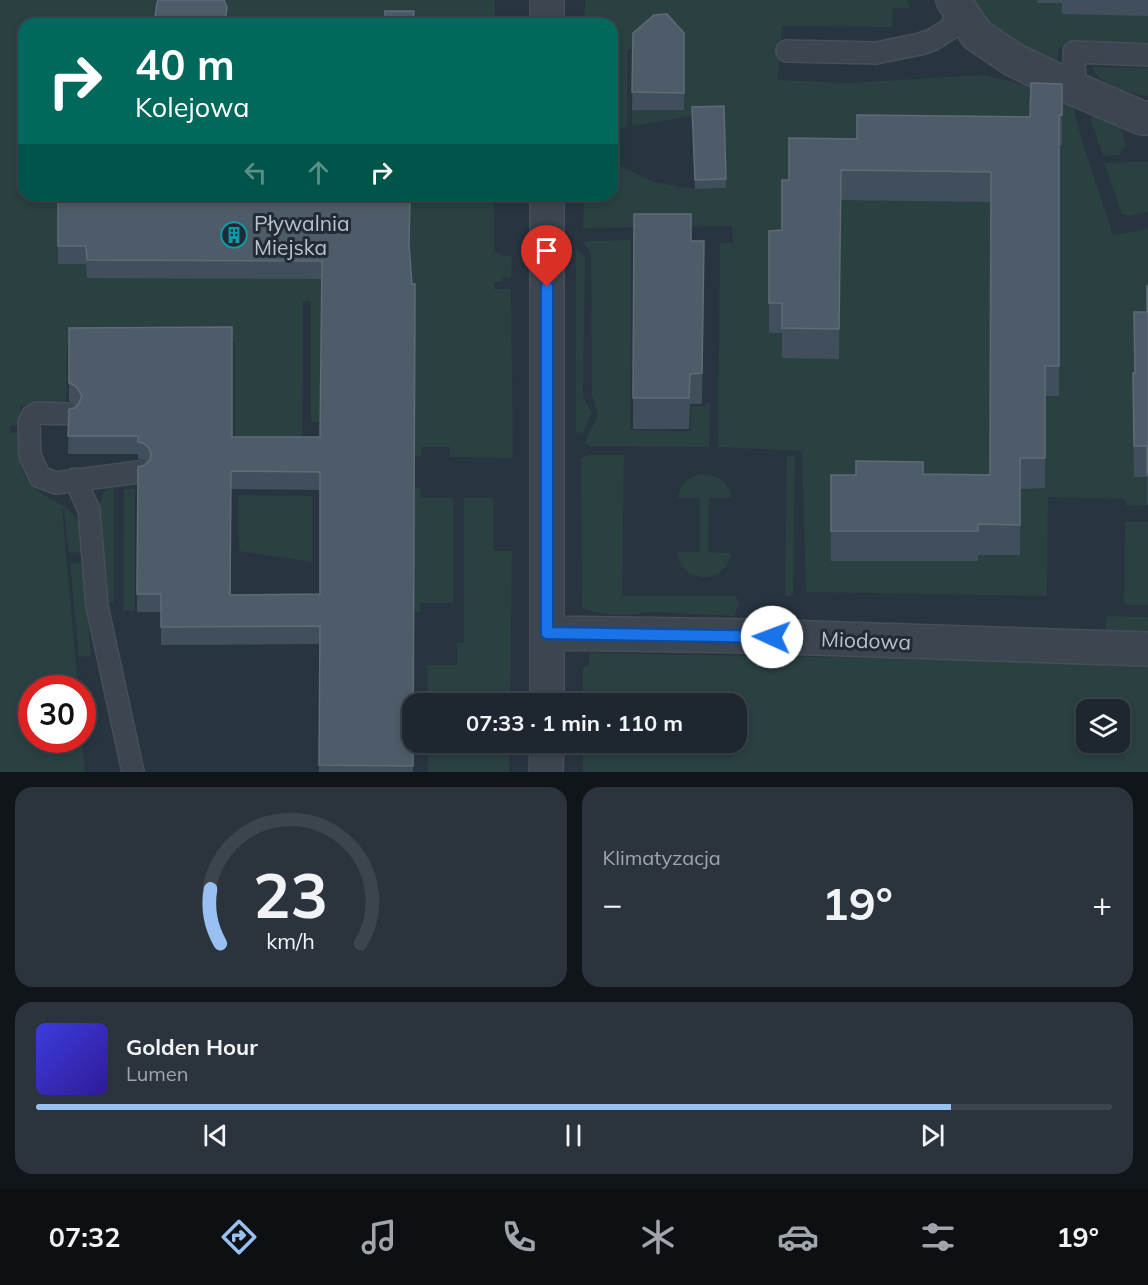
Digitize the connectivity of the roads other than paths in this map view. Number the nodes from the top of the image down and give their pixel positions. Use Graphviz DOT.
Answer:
graph roads {
  1 [pos="547,0"];
  2 [pos="955,5"];
  3 [pos="547,18"];
  4 [pos="788,51"];
  5 [pos="1148,55"];
  6 [pos="1075,89"];
  7 [pos="1148,118"];
  8 [pos="547,201"];
  9 [pos="69,414"];
  10 [pos="138,472"];
  11 [pos="75,479"];
  12 [pos="547,633"];
  13 [pos="1148,649"];
  14 [pos="547,693"];
  15 [pos="547,753"];
  16 [pos="133,772"];
  17 [pos="546,772"];
  1 -- 3 [label="street"];
  2 -- 4 [label="lane"];
  2 -- 6 [label="street"];
  5 -- 6 [label="lane"];
  6 -- 7 [label="street"];
  8 -- 12 [label="street"];
  9 -- 11 [label="lane"];
  10 -- 11 [label="lane"];
  11 -- 16 [label="lane"];
  12 -- 13 [label="street, Miodowa"];
  12 -- 14 [label="street"];
  15 -- 17 [label="street"];
}
